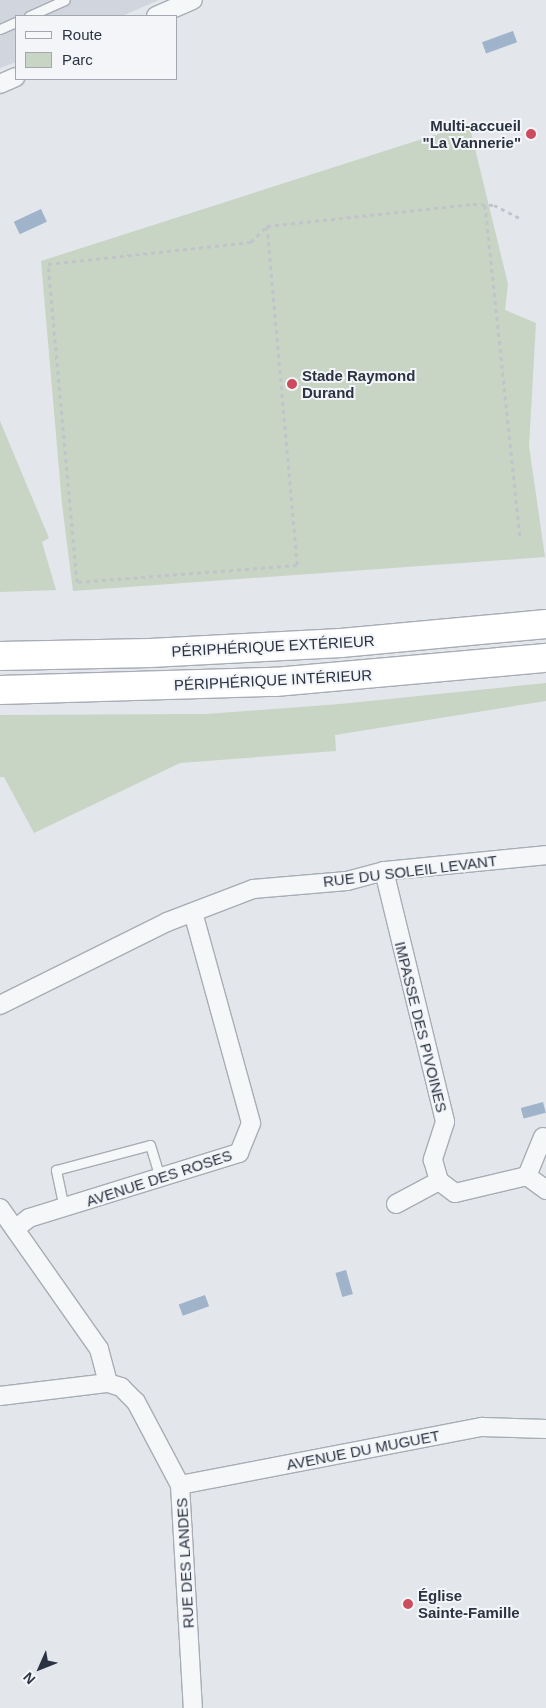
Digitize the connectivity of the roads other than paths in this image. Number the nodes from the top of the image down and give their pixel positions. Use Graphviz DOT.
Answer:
graph roads {
  1 [pos="65,0"];
  2 [pos="193,0"];
  3 [pos="31,15"];
  4 [pos="158,15"];
  5 [pos="15,22"];
  6 [pos="0,29"];
  7 [pos="15,77"];
  8 [pos="0,84"];
  9 [pos="546,624"];
  10 [pos="0,656"];
  11 [pos="546,658"];
  12 [pos="0,690"];
  13 [pos="546,854"];
  14 [pos="384,871"];
  15 [pos="193,913"];
  16 [pos="0,1005"];
  17 [pos="543,1137"];
  18 [pos="527,1176"];
  19 [pos="160,1178"];
  20 [pos="439,1181"];
  21 [pos="546,1190"];
  22 [pos="396,1204"];
  23 [pos="0,1208"];
  24 [pos="64,1208"];
  25 [pos="15,1229"];
  26 [pos="108,1383"];
  27 [pos="0,1396"];
  28 [pos="546,1429"];
  29 [pos="180,1485"];
  30 [pos="193,1708"];
  1 -- 3 [label="lane"];
  2 -- 4 [label="street"];
  5 -- 6 [label="lane"];
  7 -- 8 [label="street"];
  9 -- 10 [label="highway, PÉRIPHÉRIQUE EXTÉRIEUR"];
  11 -- 12 [label="highway, PÉRIPHÉRIQUE INTÉRIEUR"];
  13 -- 14 [label="street, RUE DU SOLEIL LEVANT"];
  14 -- 15 [label="street, RUE DU SOLEIL LEVANT"];
  14 -- 20 [label="street, IMPASSE DES PIVOINES"];
  15 -- 16 [label="street, RUE DU SOLEIL LEVANT"];
  15 -- 19 [label="street, AVENUE DES ROSES"];
  17 -- 18 [label="street"];
  18 -- 20 [label="street"];
  18 -- 21 [label="street"];
  19 -- 24 [label="street, AVENUE DES ROSES"];
  19 -- 24 [label="lane"];
  20 -- 22 [label="street"];
  23 -- 25 [label="street"];
  24 -- 25 [label="street, AVENUE DES ROSES"];
  25 -- 26 [label="street"];
  26 -- 27 [label="street"];
  26 -- 29 [label="street, RUE DES LANDES"];
  28 -- 29 [label="street, AVENUE DU MUGUET"];
  29 -- 30 [label="street, RUE DES LANDES"];
}
